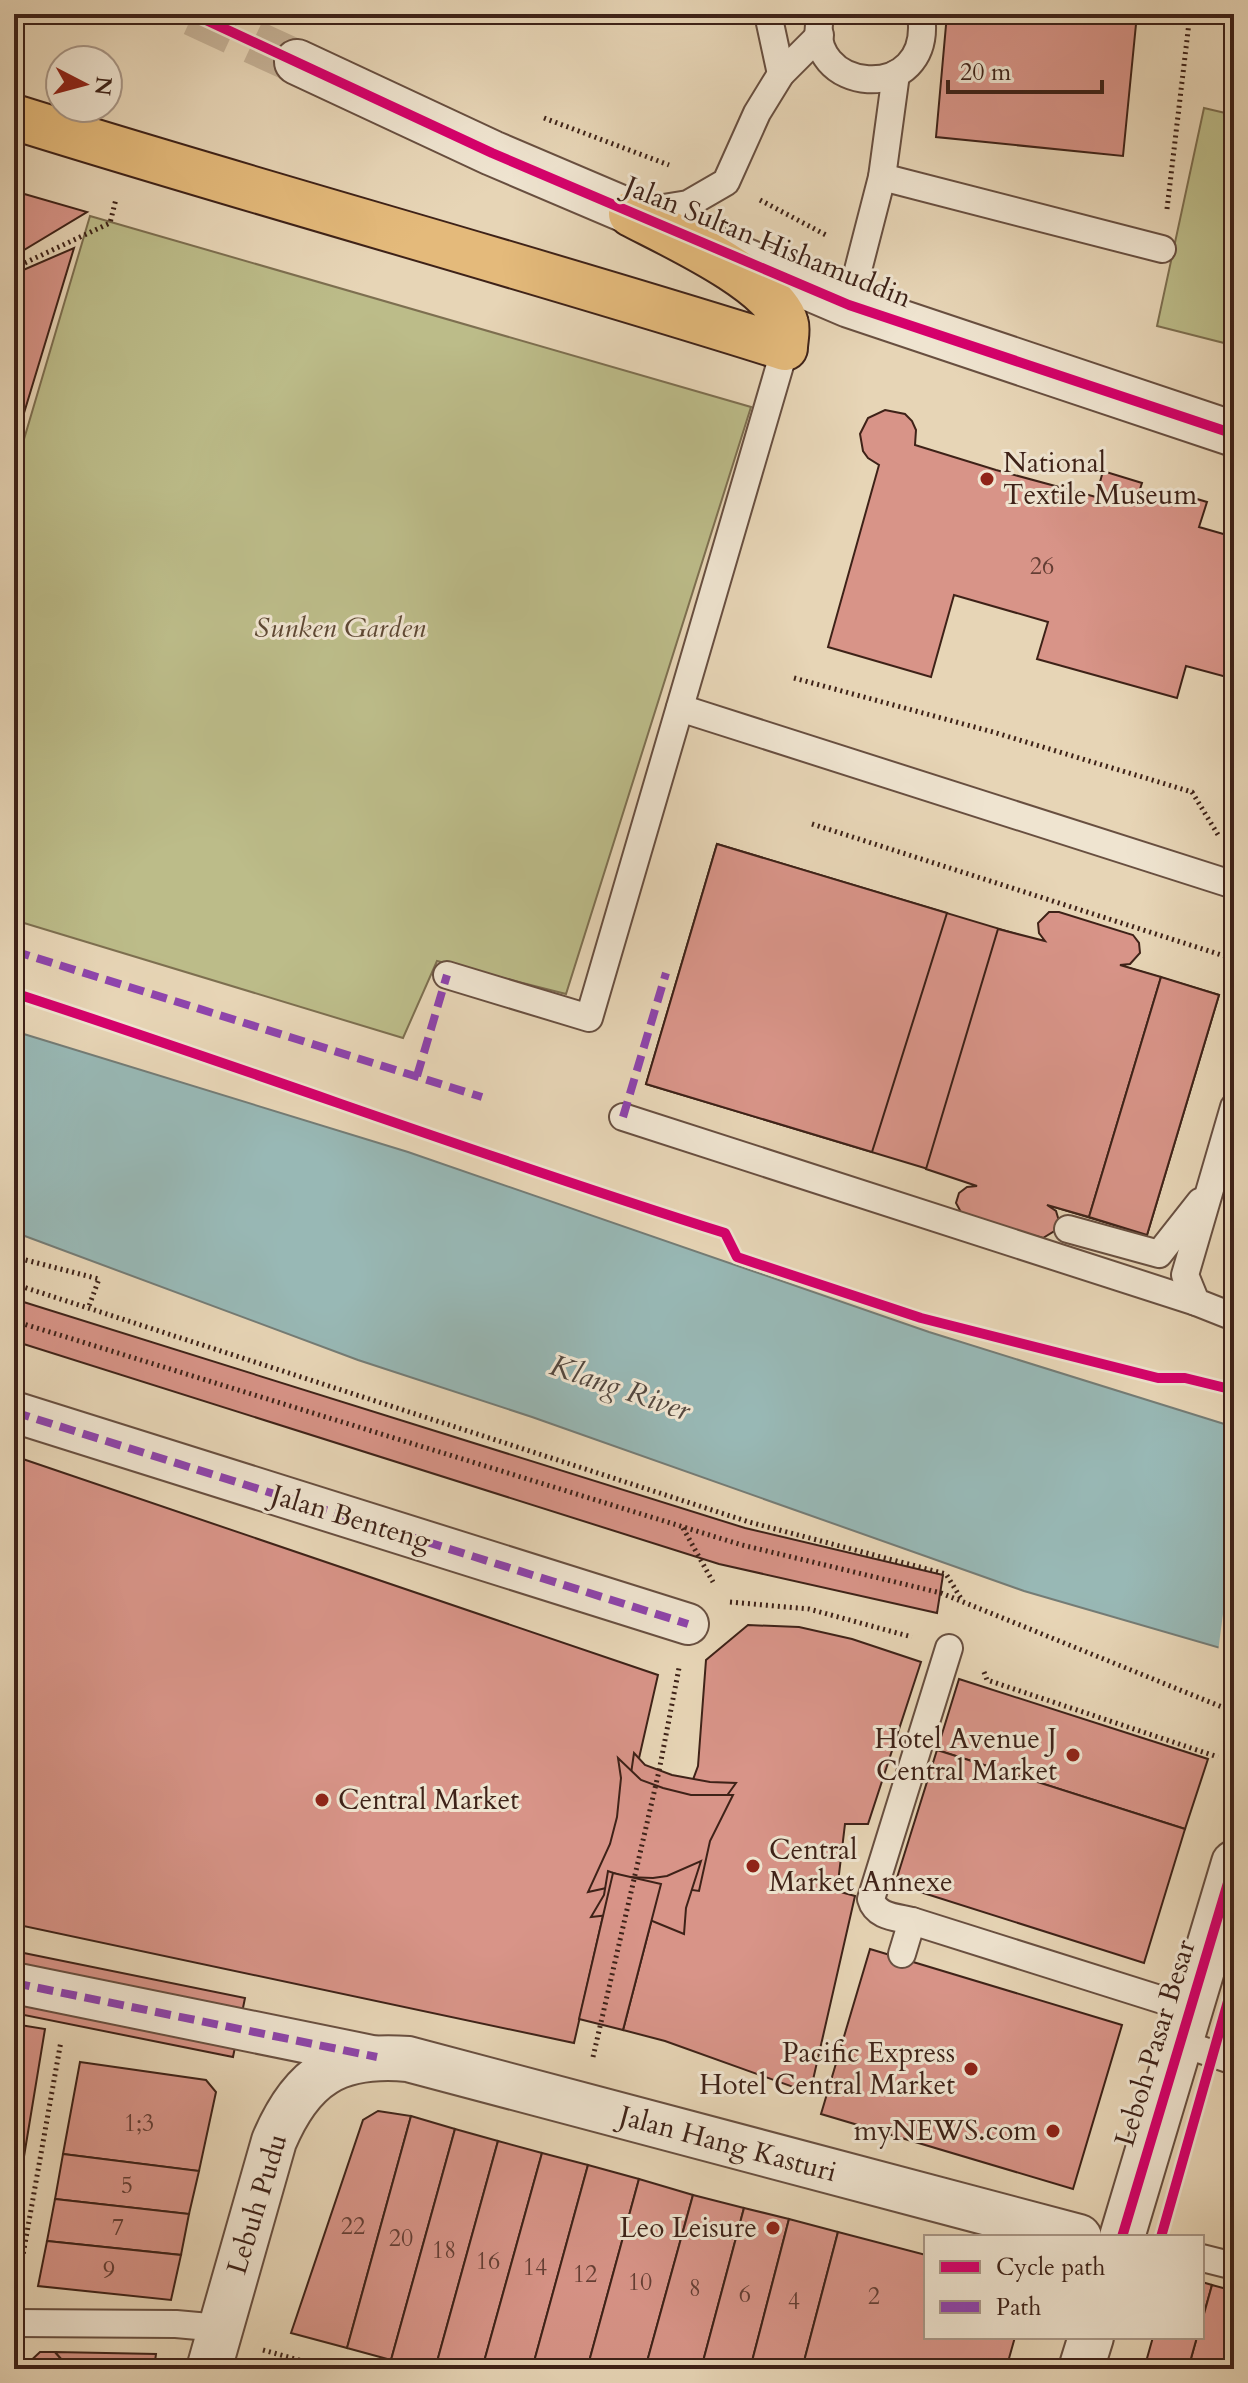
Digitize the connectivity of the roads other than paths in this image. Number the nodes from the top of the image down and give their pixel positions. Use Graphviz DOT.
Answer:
graph roads {
  1 [pos="768,14"];
  2 [pos="921,14"];
  3 [pos="820,25"];
  4 [pos="297,62"];
  5 [pos="781,74"];
  6 [pos="896,74"];
  7 [pos="14,117"];
  8 [pos="882,177"];
  9 [pos="631,214"];
  10 [pos="1162,249"];
  11 [pos="849,305"];
  12 [pos="785,348"];
  13 [pos="1234,434"];
  14 [pos="680,708"];
  15 [pos="1234,885"];
  16 [pos="447,975"];
  17 [pos="1234,1107"];
  18 [pos="623,1117"];
  19 [pos="1208,1191"];
  20 [pos="1068,1229"];
  21 [pos="1196,1302"];
  22 [pos="1234,1317"];
  23 [pos="14,1412"];
  24 [pos="688,1624"];
  25 [pos="949,1648"];
  26 [pos="1234,1863"];
  27 [pos="912,1921"];
  28 [pos="902,1954"];
  29 [pos="14,1983"];
  30 [pos="1186,2026"];
  31 [pos="359,2060"];
  32 [pos="1234,2061"];
  33 [pos="1071,2235"];
  34 [pos="1123,2235"];
  35 [pos="1204,2258"];
  36 [pos="1234,2266"];
  37 [pos="14,2323"];
  38 [pos="1090,2339"];
  39 [pos="215,2345"];
  40 [pos="1081,2369"];
  1 -- 5 [label="lane"];
  2 -- 6 [label="lane"];
  3 -- 5 [label="lane"];
  3 -- 6 [label="lane"];
  4 -- 9 [label="street, Jalan Sultan Hishamuddin"];
  5 -- 9 [label="lane"];
  6 -- 8 [label="lane"];
  7 -- 12 [label="highway"];
  8 -- 10 [label="lane"];
  8 -- 11 [label="lane"];
  9 -- 11 [label="street, Jalan Sultan Hishamuddin"];
  9 -- 12 [label="highway"];
  11 -- 13 [label="street, Jalan Sultan Hishamuddin"];
  12 -- 14 [label="lane"];
  14 -- 15 [label="lane"];
  14 -- 16 [label="lane"];
  17 -- 19 [label="lane"];
  18 -- 21 [label="lane"];
  19 -- 20 [label="lane"];
  19 -- 21 [label="lane"];
  21 -- 22 [label="lane"];
  23 -- 24 [label="street, Jalan Benteng"];
  25 -- 27 [label="lane"];
  26 -- 30 [label="street, Leboh Pasar Besar"];
  27 -- 28 [label="lane"];
  27 -- 30 [label="lane"];
  29 -- 31 [label="street, Jalan Hang Kasturi"];
  30 -- 32 [label="lane"];
  30 -- 34 [label="street, Leboh Pasar Besar"];
  31 -- 33 [label="street, Jalan Hang Kasturi"];
  31 -- 39 [label="street, Lebuh Pudu"];
  35 -- 36 [label="lane"];
  37 -- 39 [label="lane"];
  38 -- 40 [label="street"];
}
